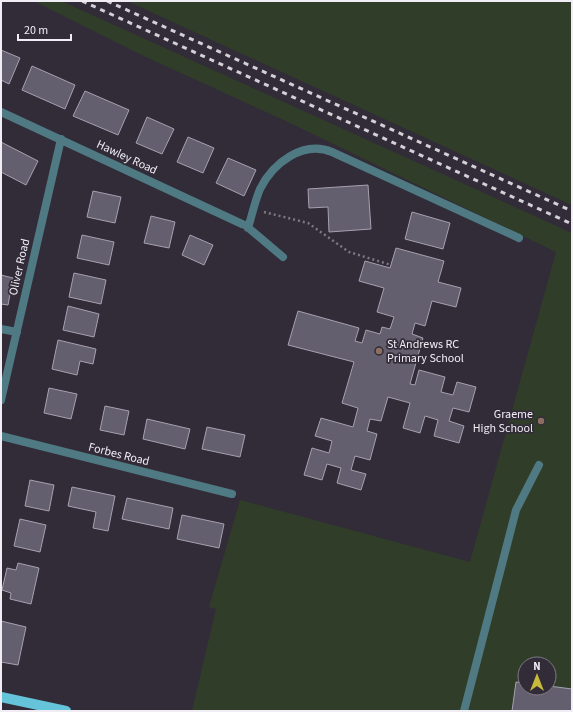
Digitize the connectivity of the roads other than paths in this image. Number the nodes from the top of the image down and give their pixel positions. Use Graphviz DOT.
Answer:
graph roads {
  1 [pos="1,112"];
  2 [pos="61,139"];
  3 [pos="245,226"];
  4 [pos="520,238"];
  5 [pos="283,257"];
  6 [pos="1,328"];
  7 [pos="17,332"];
  8 [pos="1,400"];
  9 [pos="1,436"];
  10 [pos="539,465"];
  11 [pos="232,494"];
  12 [pos="1,697"];
  13 [pos="66,711"];
  14 [pos="464,711"];
  1 -- 2 [label="street, Hawley Road"];
  2 -- 3 [label="street, Hawley Road"];
  2 -- 7 [label="street, Oliver Road"];
  3 -- 4 [label="street"];
  3 -- 5 [label="street, Hawley Road"];
  6 -- 7 [label="street"];
  7 -- 8 [label="street, Oliver Road"];
  9 -- 11 [label="street, Forbes Road"];
  10 -- 14 [label="street"];
  12 -- 13 [label="main road"];
}
